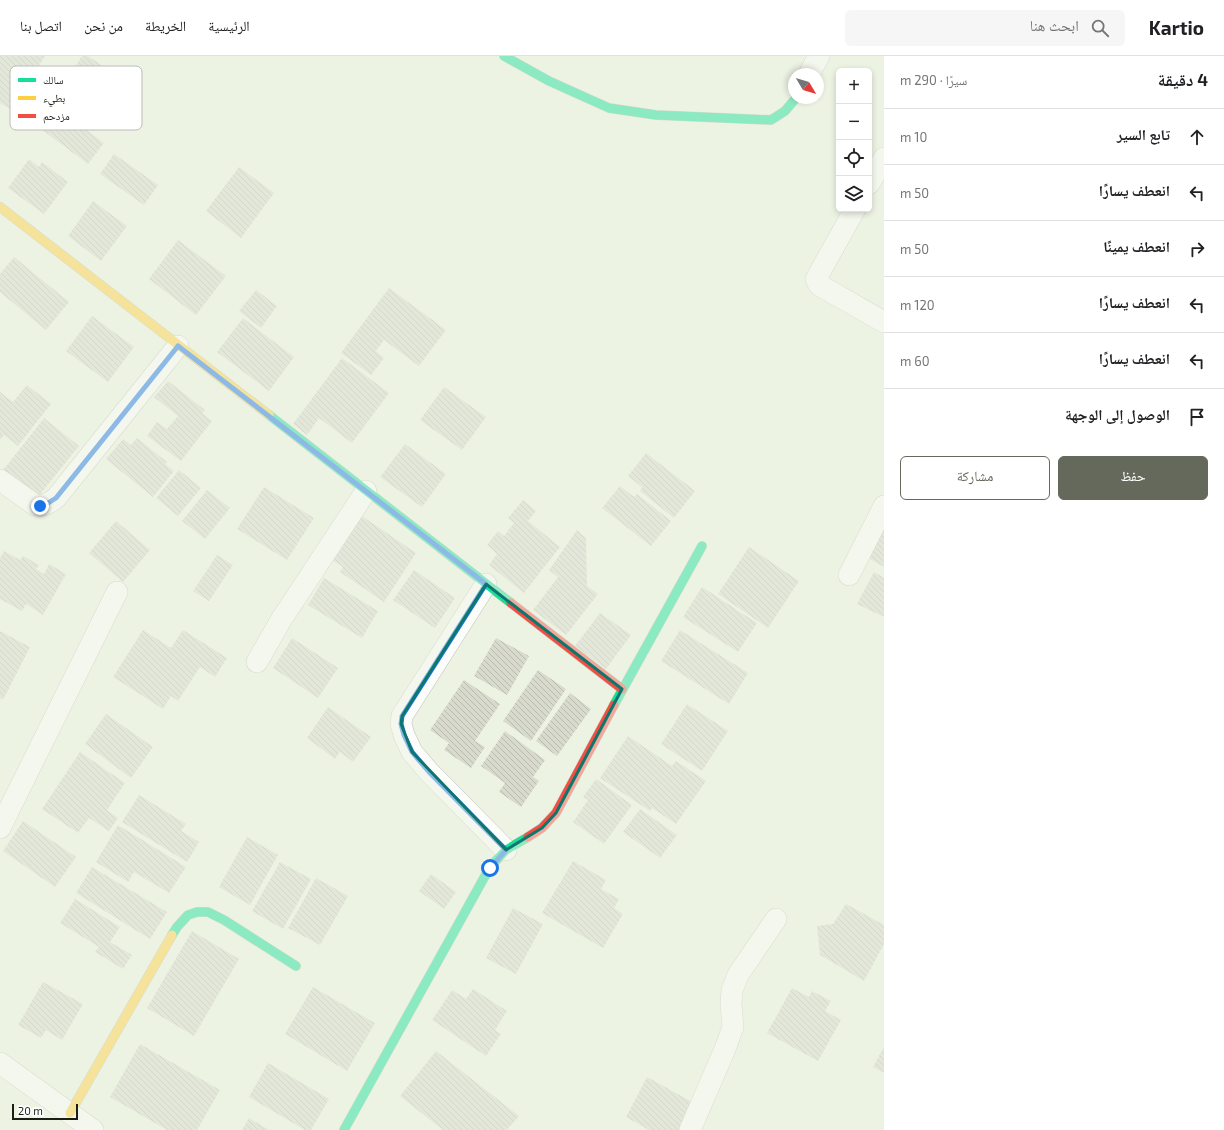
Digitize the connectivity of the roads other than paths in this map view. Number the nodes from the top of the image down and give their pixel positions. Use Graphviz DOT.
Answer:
graph roads {
  1 [pos="504,56"];
  2 [pos="819,56"];
  3 [pos="812,68"];
  4 [pos="792,104"];
  5 [pos="884,158"];
  6 [pos="872,179"];
  7 [pos="0,207"];
  8 [pos="853,212"];
  9 [pos="884,322"];
  10 [pos="178,346"];
  11 [pos="0,480"];
  12 [pos="366,491"];
  13 [pos="884,506"];
  14 [pos="702,546"];
  15 [pos="849,575"];
  16 [pos="486,584"];
  17 [pos="117,592"];
  18 [pos="258,662"];
  19 [pos="622,689"];
  20 [pos="0,828"];
  21 [pos="506,850"];
  22 [pos="776,919"];
  23 [pos="296,966"];
  24 [pos="0,1063"];
  25 [pos="70,1113"];
  26 [pos="93,1130"];
  27 [pos="344,1130"];
  28 [pos="690,1130"];
  1 -- 4 [label="street"];
  2 -- 3 [label="street"];
  5 -- 6 [label="street"];
  7 -- 10 [label="street"];
  8 -- 9 [label="street"];
  10 -- 11 [label="street"];
  10 -- 12 [label="street"];
  12 -- 16 [label="street"];
  12 -- 18 [label="street"];
  13 -- 15 [label="street"];
  14 -- 19 [label="street"];
  16 -- 19 [label="street"];
  16 -- 21 [label="street"];
  17 -- 20 [label="street"];
  19 -- 21 [label="street"];
  21 -- 27 [label="street"];
  22 -- 28 [label="street"];
  23 -- 25 [label="street"];
  24 -- 25 [label="street"];
  25 -- 26 [label="street"];
}
